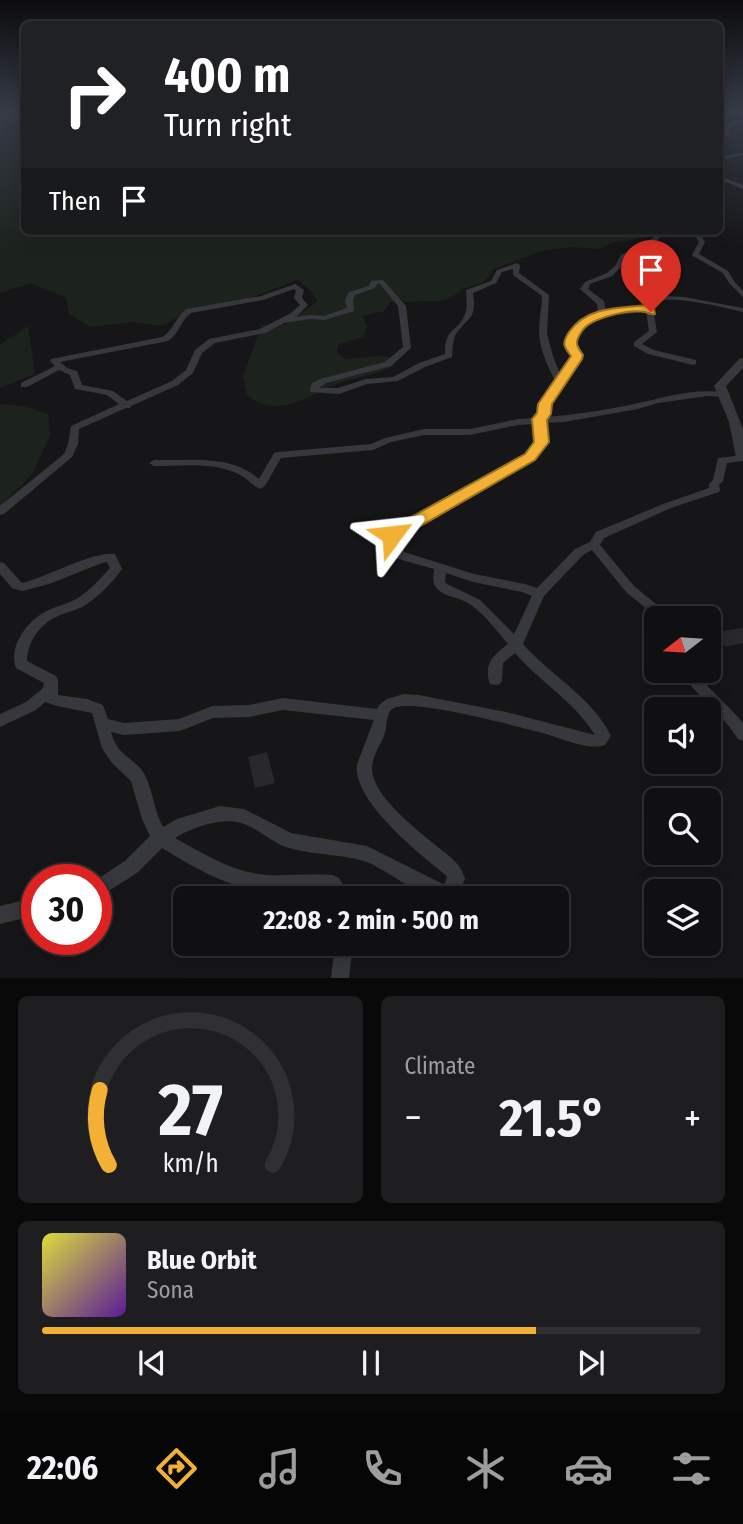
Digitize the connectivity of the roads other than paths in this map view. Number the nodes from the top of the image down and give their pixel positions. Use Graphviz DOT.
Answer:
graph roads {
  1 [pos="723,177"];
  2 [pos="723,178"];
  3 [pos="743,179"];
  4 [pos="743,187"];
  5 [pos="659,235"];
  6 [pos="698,235"];
  7 [pos="743,295"];
  8 [pos="649,308"];
  9 [pos="743,310"];
  10 [pos="601,313"];
  11 [pos="283,321"];
  12 [pos="743,361"];
  13 [pos="693,362"];
  14 [pos="59,367"];
  15 [pos="559,382"];
  16 [pos="24,385"];
  17 [pos="723,395"];
  18 [pos="127,406"];
  19 [pos="540,419"];
  20 [pos="743,457"];
  21 [pos="154,463"];
  22 [pos="0,512"];
  23 [pos="594,545"];
  24 [pos="0,566"];
  25 [pos="440,567"];
  26 [pos="539,594"];
  27 [pos="651,606"];
  28 [pos="516,645"];
  29 [pos="495,680"];
  30 [pos="696,683"];
  31 [pos="50,690"];
  32 [pos="380,715"];
  33 [pos="0,721"];
  34 [pos="102,723"];
  35 [pos="743,735"];
  36 [pos="160,838"];
  37 [pos="112,879"];
  38 [pos="334,886"];
  39 [pos="21,910"];
  40 [pos="0,915"];
  41 [pos="343,956"];
  42 [pos="340,978"];
  1 -- 3 [label="street"];
  2 -- 4 [label="street"];
  5 -- 10 [label="street"];
  6 -- 7 [label="street"];
  8 -- 9 [label="street"];
  8 -- 10 [label="street"];
  8 -- 13 [label="street"];
  10 -- 15 [label="street"];
  11 -- 14 [label="street"];
  11 -- 15 [label="street"];
  11 -- 18 [label="street"];
  12 -- 17 [label="street"];
  14 -- 16 [label="street"];
  14 -- 18 [label="street"];
  15 -- 19 [label="street"];
  17 -- 19 [label="street"];
  17 -- 20 [label="street"];
  18 -- 22 [label="street"];
  19 -- 21 [label="street"];
  19 -- 25 [label="street"];
  20 -- 23 [label="street"];
  23 -- 26 [label="street"];
  23 -- 27 [label="street"];
  24 -- 31 [label="street"];
  25 -- 26 [label="street"];
  25 -- 28 [label="street"];
  26 -- 28 [label="street"];
  28 -- 29 [label="street"];
  28 -- 32 [label="street"];
  30 -- 35 [label="street"];
  31 -- 33 [label="street"];
  31 -- 34 [label="street"];
  32 -- 34 [label="street"];
  32 -- 36 [label="street"];
  34 -- 36 [label="street"];
  36 -- 37 [label="street"];
  36 -- 38 [label="street"];
  39 -- 40 [label="street"];
  41 -- 42 [label="street"];
}
